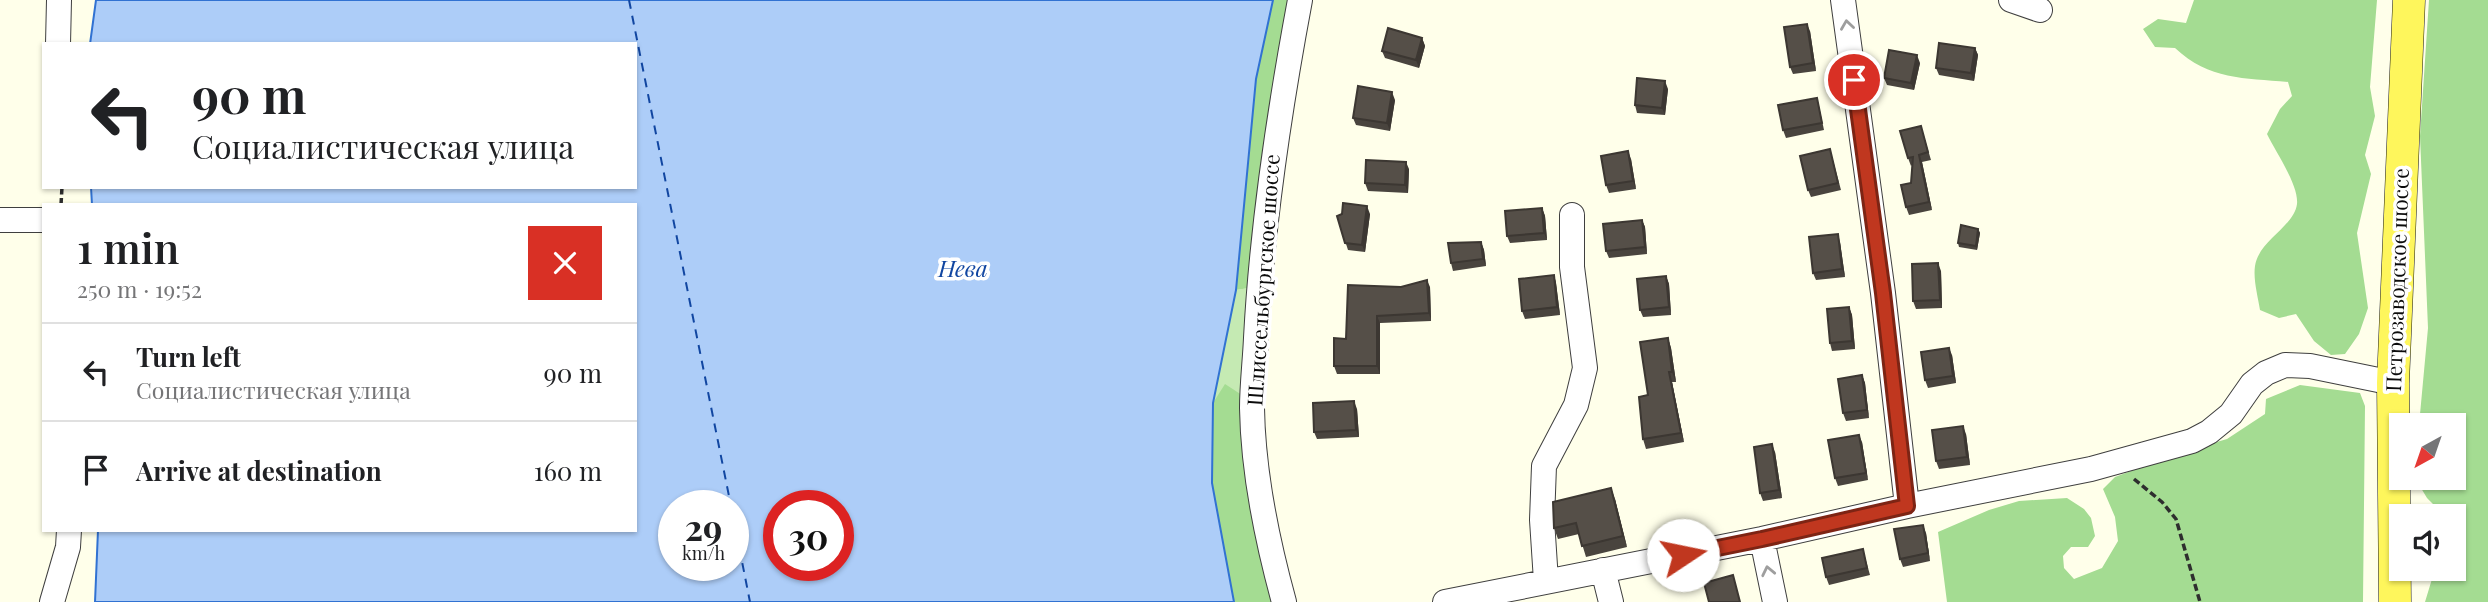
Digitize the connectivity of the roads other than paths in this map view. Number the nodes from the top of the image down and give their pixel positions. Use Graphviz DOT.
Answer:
graph roads {
  1 [pos="59,0"];
  2 [pos="1300,0"];
  3 [pos="1843,0"];
  4 [pos="2011,0"];
  5 [pos="2409,0"];
  6 [pos="2040,10"];
  7 [pos="58,42"];
  8 [pos="1572,215"];
  9 [pos="0,220"];
  10 [pos="42,220"];
  11 [pos="2393,383"];
  12 [pos="1907,506"];
  13 [pos="69,532"];
  14 [pos="1762,539"];
  15 [pos="1604,570"];
  16 [pos="1546,581"];
  17 [pos="52,602"];
  18 [pos="1284,602"];
  19 [pos="1445,602"];
  20 [pos="1611,602"];
  21 [pos="1775,602"];
  22 [pos="2395,602"];
  1 -- 7 [label="street"];
  2 -- 18 [label="street, Шлиссельбургское шоссе"];
  12 -- 3 [label="street, one-way"];
  4 -- 6 [label="street"];
  5 -- 11 [label="main road, Петрозаводское шоссе"];
  8 -- 16 [label="street"];
  9 -- 10 [label="street"];
  11 -- 12 [label="street"];
  11 -- 22 [label="main road, Петрозаводское шоссе"];
  12 -- 14 [label="street"];
  13 -- 17 [label="street"];
  14 -- 15 [label="street"];
  21 -- 14 [label="street, one-way"];
  15 -- 16 [label="street"];
  15 -- 20 [label="street"];
  16 -- 19 [label="street"];
}
